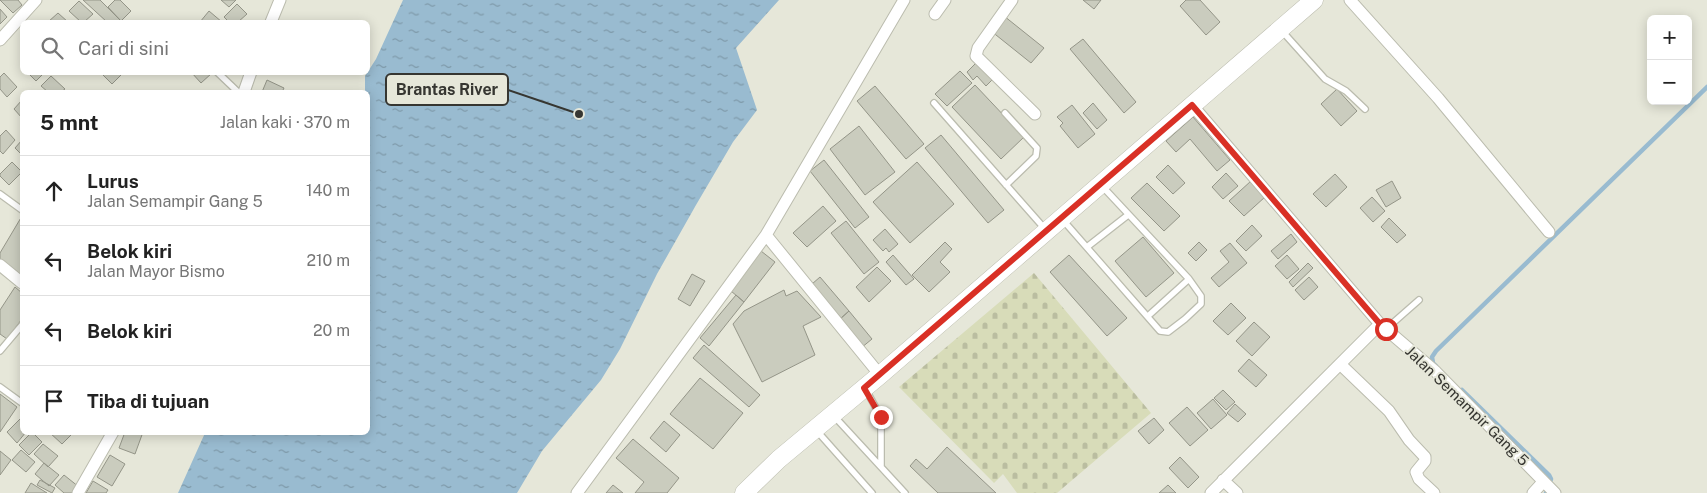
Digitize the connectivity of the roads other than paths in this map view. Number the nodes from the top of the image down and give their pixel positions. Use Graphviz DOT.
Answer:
graph roads {
  1 [pos="36,0"];
  2 [pos="280,0"];
  3 [pos="904,0"];
  4 [pos="945,0"];
  5 [pos="1012,0"];
  6 [pos="1314,0"];
  7 [pos="1350,0"];
  8 [pos="935,14"];
  9 [pos="272,20"];
  10 [pos="1280,29"];
  11 [pos="0,40"];
  12 [pos="220,75"];
  13 [pos="250,75"];
  14 [pos="236,90"];
  15 [pos="245,90"];
  16 [pos="934,103"];
  17 [pos="1192,105"];
  18 [pos="1365,109"];
  19 [pos="1005,113"];
  20 [pos="1035,114"];
  21 [pos="1006,184"];
  22 [pos="1100,184"];
  23 [pos="0,194"];
  24 [pos="20,209"];
  25 [pos="1128,214"];
  26 [pos="1062,218"];
  27 [pos="1047,231"];
  28 [pos="1549,232"];
  29 [pos="766,234"];
  30 [pos="1087,247"];
  31 [pos="0,265"];
  32 [pos="1189,279"];
  33 [pos="20,281"];
  34 [pos="1419,300"];
  35 [pos="1148,316"];
  36 [pos="20,327"];
  37 [pos="1383,327"];
  38 [pos="0,350"];
  39 [pos="1340,364"];
  40 [pos="880,375"];
  41 [pos="0,387"];
  42 [pos="864,388"];
  43 [pos="20,402"];
  44 [pos="833,414"];
  45 [pos="815,429"];
  46 [pos="111,435"];
  47 [pos="881,466"];
  48 [pos="1224,480"];
  49 [pos="1549,488"];
  50 [pos="749,492"];
  51 [pos="78,493"];
  52 [pos="577,493"];
  53 [pos="872,493"];
  54 [pos="905,493"];
  55 [pos="1211,493"];
  56 [pos="1237,493"];
  57 [pos="1434,493"];
  58 [pos="1533,493"];
  1 -- 11 [label="street"];
  2 -- 9 [label="street"];
  3 -- 29 [label="street"];
  4 -- 8 [label="street"];
  5 -- 20 [label="street"];
  6 -- 10 [label="main road"];
  7 -- 28 [label="street"];
  10 -- 17 [label="main road"];
  10 -- 18 [label="lane"];
  12 -- 14 [label="lane"];
  13 -- 15 [label="street"];
  16 -- 21 [label="lane"];
  17 -- 22 [label="main road"];
  17 -- 37 [label="street, Jalan Semampir Gang 5"];
  19 -- 21 [label="lane"];
  21 -- 27 [label="lane"];
  22 -- 25 [label="lane"];
  22 -- 26 [label="main road"];
  23 -- 24 [label="lane"];
  25 -- 30 [label="lane"];
  25 -- 32 [label="lane"];
  26 -- 27 [label="main road"];
  26 -- 30 [label="lane"];
  27 -- 40 [label="main road"];
  29 -- 40 [label="street"];
  29 -- 52 [label="street"];
  30 -- 35 [label="lane"];
  31 -- 33 [label="street"];
  32 -- 35 [label="lane"];
  32 -- 35 [label="lane"];
  34 -- 37 [label="lane"];
  36 -- 38 [label="lane"];
  37 -- 39 [label="street"];
  37 -- 49 [label="street, Jalan Semampir Gang 5"];
  39 -- 48 [label="street"];
  39 -- 57 [label="street"];
  40 -- 42 [label="main road"];
  41 -- 43 [label="lane"];
  42 -- 44 [label="main road"];
  42 -- 47 [label="lane"];
  44 -- 45 [label="main road"];
  44 -- 47 [label="lane"];
  45 -- 50 [label="main road"];
  45 -- 53 [label="lane"];
  46 -- 51 [label="street"];
  47 -- 54 [label="lane"];
  48 -- 55 [label="street"];
  48 -- 56 [label="street"];
  49 -- 58 [label="street"];
}
